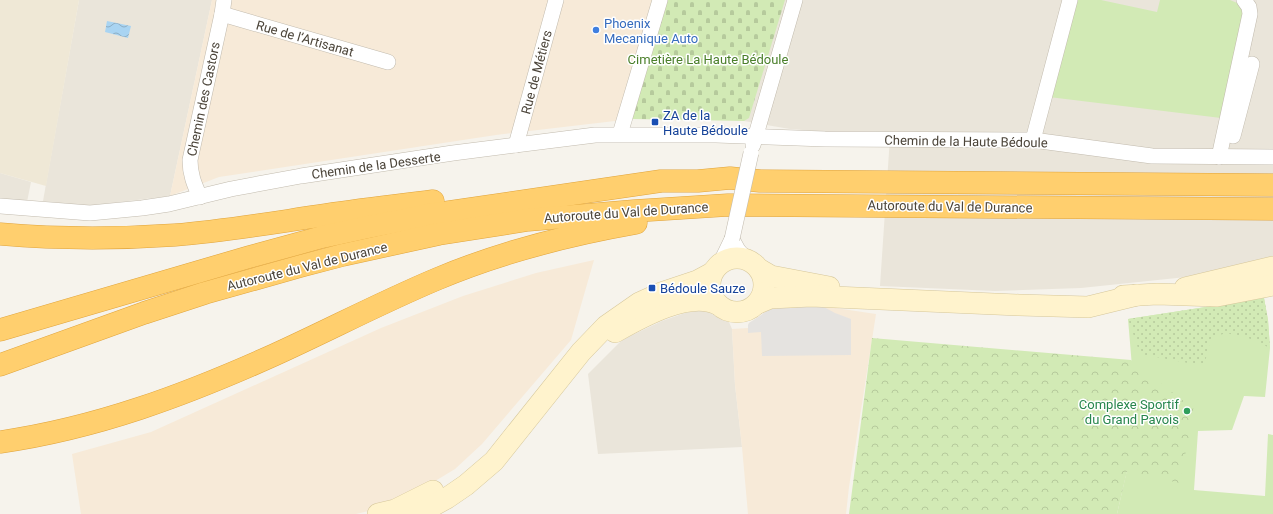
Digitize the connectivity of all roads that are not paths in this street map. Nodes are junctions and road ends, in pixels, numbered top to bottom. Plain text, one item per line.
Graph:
1 (556, 0) edge
2 (660, 0) edge
3 (795, 0) edge
4 (1070, 0) edge
5 (1244, 0) edge
6 (223, 7) edge
7 (388, 62) dead end
8 (1252, 64) dead end
9 (620, 134) junction
10 (755, 136) junction
11 (1033, 140) junction
12 (516, 145) junction
13 (1223, 157) junction
14 (1273, 157) edge
15 (661, 181) junction
16 (1273, 185) edge
17 (200, 197) junction
18 (0, 206) edge
19 (1031, 207) junction
20 (1273, 209) edge
21 (0, 234) edge
22 (732, 239) junction
23 (753, 264) junction
24 (1273, 267) edge
25 (716, 268) junction
26 (1273, 285) edge
27 (1147, 295) junction
28 (758, 303) junction
29 (717, 304) junction
30 (982, 304) junction
31 (0, 330) edge
32 (571, 364) junction
33 (0, 365) edge
34 (518, 430) junction
35 (0, 442) edge
36 (378, 514) edge
37 (418, 514) edge

1 - 12 street, Rue de Métiers
2 - 9 street
3 - 10 street
4 - 11 street
5 - 13 street
6 - 7 street, Rue de l’Artisanat
6 - 17 street, Chemin des Castors
8 - 13 street
9 - 10 street, Chemin de la Desserte
9 - 12 street, Chemin de la Desserte
10 - 11 street, Chemin de la Haute Bédoule
10 - 22 street, bridge
11 - 13 street, Chemin de la Haute Bédoule
12 - 17 street, Chemin de la Desserte
13 - 14 street, Chemin de la Haute Bédoule
15 - 16 highway, Autoroute du Val de Durance
15 - 21 highway
15 - 31 highway, Autoroute du Val de Durance
17 - 18 street, Chemin de la Desserte
19 - 20 highway, Autoroute du Val de Durance
19 - 33 highway, Autoroute du Val de Durance
19 - 35 highway
22 - 23 street
22 - 25 street
23 - 25 street
23 - 28 street
23 - 30 street
24 - 27 street
25 - 29 street
25 - 32 street
26 - 27 street
27 - 30 street
28 - 29 street
28 - 30 street
29 - 32 street
32 - 34 street
34 - 36 street
34 - 37 street

